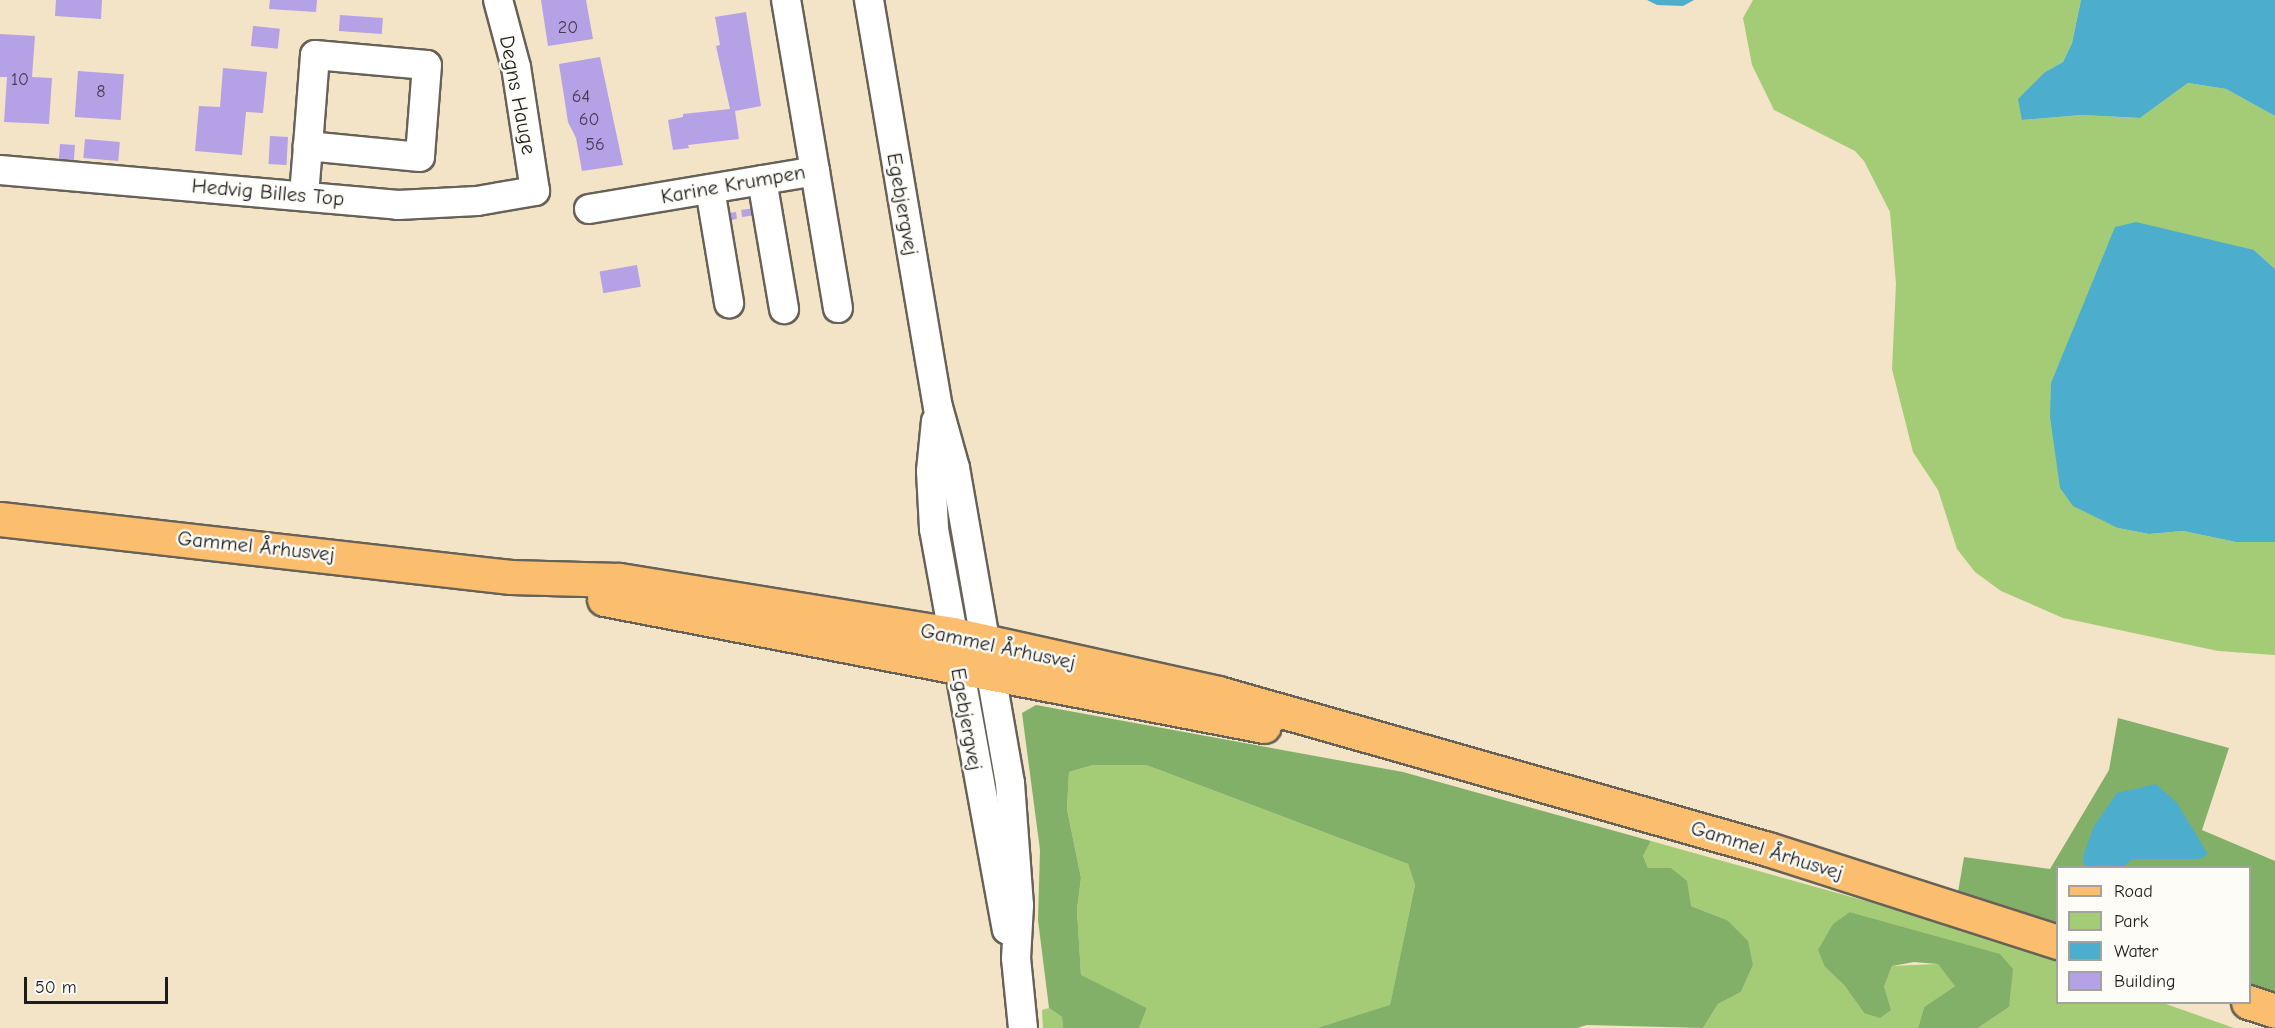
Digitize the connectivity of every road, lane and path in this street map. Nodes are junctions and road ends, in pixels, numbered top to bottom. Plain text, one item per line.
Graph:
1 (498, 0) edge
2 (786, 0) edge
3 (869, 0) edge
4 (308, 146) junction
5 (0, 170) edge
6 (815, 171) junction
7 (762, 180) junction
8 (710, 189) junction
9 (535, 191) joint
10 (304, 195) junction
11 (589, 209) dead end
12 (729, 303) dead end
13 (838, 308) dead end
14 (784, 309) dead end
15 (938, 407) junction
16 (0, 519) edge
17 (511, 577) junction
18 (952, 634) junction
19 (991, 658) junction
20 (958, 666) junction
21 (2056, 941) edge
22 (1016, 958) junction
23 (2251, 1003) edge
24 (2275, 1011) edge
25 (1023, 1028) edge

1 - 9 street, Degns Hauge
2 - 6 street, Karine Krumpen
3 - 15 street, Egebjergvej
4 - 4 street
4 - 10 street
5 - 10 street, Hedvig Billes Top
6 - 7 street, Karine Krumpen
6 - 13 street
7 - 8 street, Karine Krumpen
7 - 14 street
8 - 11 street, Karine Krumpen
8 - 12 street
9 - 10 street, Hedvig Billes Top
15 - 18 street, Egebjergvej
15 - 19 street, Egebjergvej
16 - 17 main road, Gammel Århusvej
17 - 18 main road, Gammel Århusvej
17 - 20 main road, Gammel Århusvej
18 - 19 main road, Gammel Århusvej
18 - 20 street, Egebjergvej
19 - 20 main road, Gammel Århusvej
19 - 21 main road, Gammel Århusvej
19 - 22 street, Egebjergvej
20 - 22 street, Egebjergvej
22 - 25 street, Egebjergvej
23 - 24 main road

